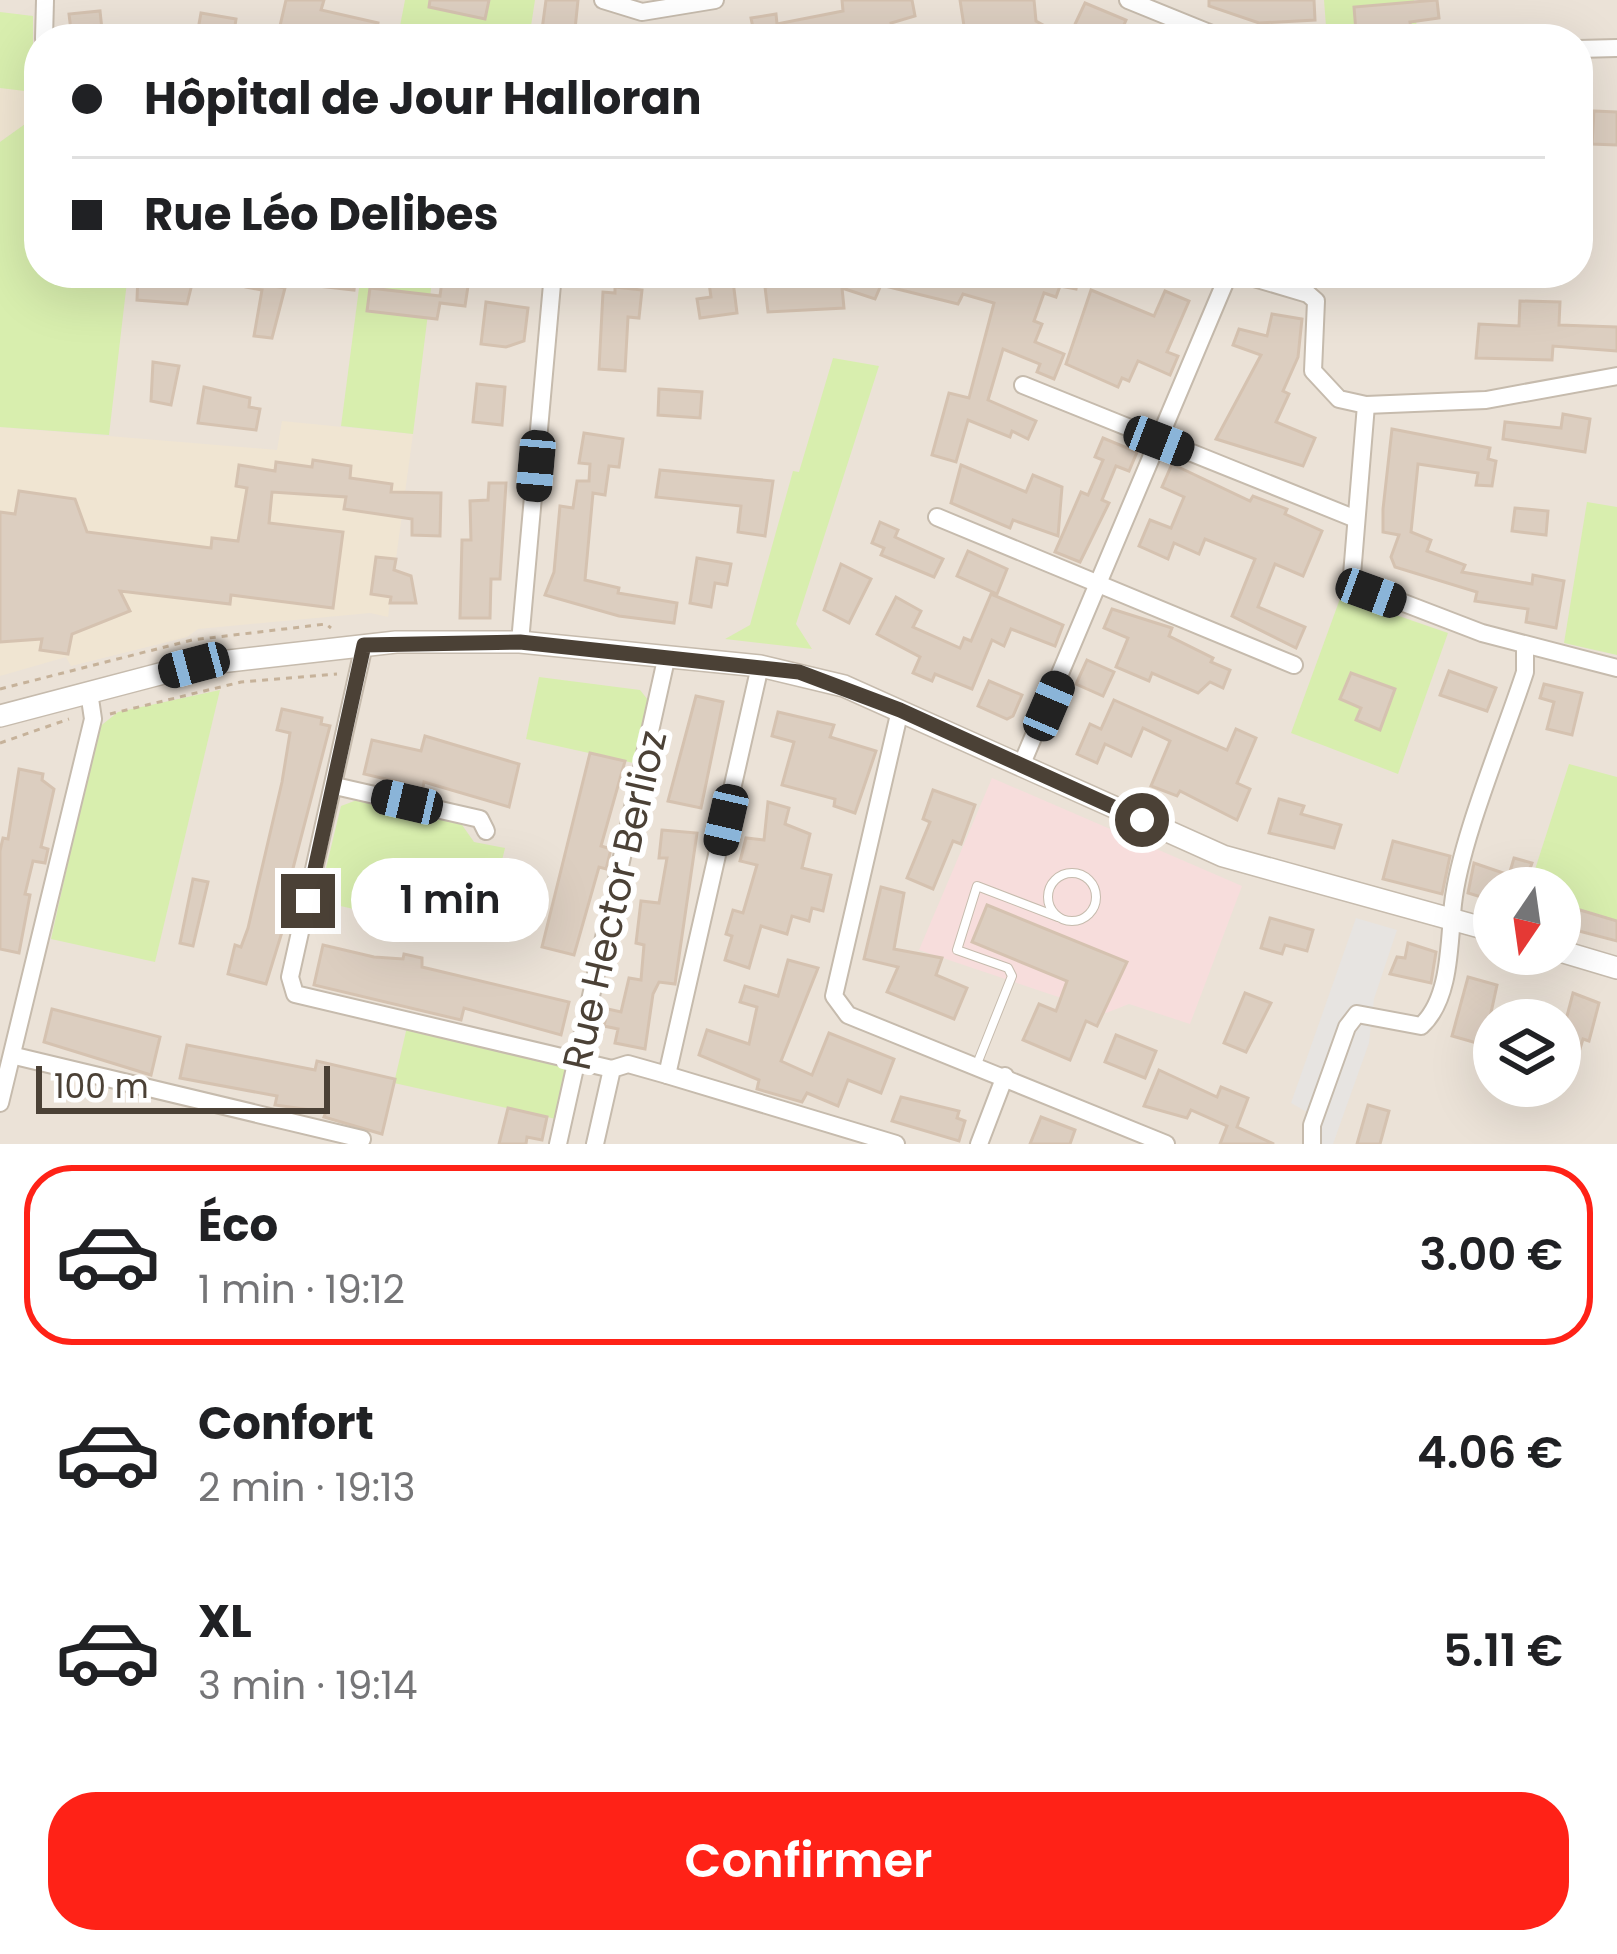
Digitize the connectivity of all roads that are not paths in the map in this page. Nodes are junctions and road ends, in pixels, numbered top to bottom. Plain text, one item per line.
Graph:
1 (603, 0) edge
2 (715, 0) edge
3 (1127, 0) edge
4 (1187, 24) edge
5 (555, 288) edge
6 (1226, 288) edge
7 (1289, 288) edge
8 (1617, 376) edge
9 (1023, 385) dead end
10 (1366, 405) junction
11 (1159, 441) junction
12 (937, 517) dead end
13 (1356, 518) junction
14 (1100, 584) junction
15 (520, 642) junction
16 (364, 645) junction
17 (1526, 646) junction
18 (668, 656) junction
19 (1294, 665) dead end
20 (760, 666) junction
21 (1617, 668) edge
22 (89, 692) junction
23 (900, 710) junction
24 (0, 716) edge
25 (1021, 766) junction
26 (335, 786) junction
27 (485, 831) dead end
28 (1058, 917) junction
29 (1453, 919) junction
30 (1473, 925) edge
31 (1581, 957) edge
32 (1617, 968) edge
33 (15, 1056) junction
34 (577, 1061) junction
35 (977, 1066) junction
36 (612, 1069) junction
37 (667, 1075) junction
38 (1005, 1076) junction
39 (0, 1103) edge
40 (362, 1138) dead end
41 (558, 1144) edge
42 (595, 1144) edge
43 (896, 1144) edge
44 (979, 1144) edge
45 (1166, 1144) edge
46 (1312, 1144) edge

1 - 2 street
3 - 4 street
5 - 15 street
6 - 11 street
7 - 10 street
8 - 10 street
9 - 11 street
10 - 13 street
11 - 13 street
11 - 14 street
12 - 14 street
13 - 17 street
14 - 19 street
14 - 25 street
15 - 16 street
15 - 18 street
16 - 22 street
16 - 26 street
17 - 21 street
17 - 29 street
18 - 20 street
18 - 34 street, Rue Hector Berlioz
20 - 23 street
20 - 37 street
22 - 24 street
22 - 33 street
23 - 25 street
23 - 35 street
25 - 29 street
26 - 27 street
26 - 34 street
28 - 28 lane
28 - 35 lane
29 - 30 street
29 - 46 street
31 - 32 street
33 - 39 street
33 - 40 street
34 - 36 street
34 - 41 street, Rue Hector Berlioz
35 - 38 street
36 - 37 street
36 - 42 street
37 - 43 street
38 - 44 street
38 - 45 street

